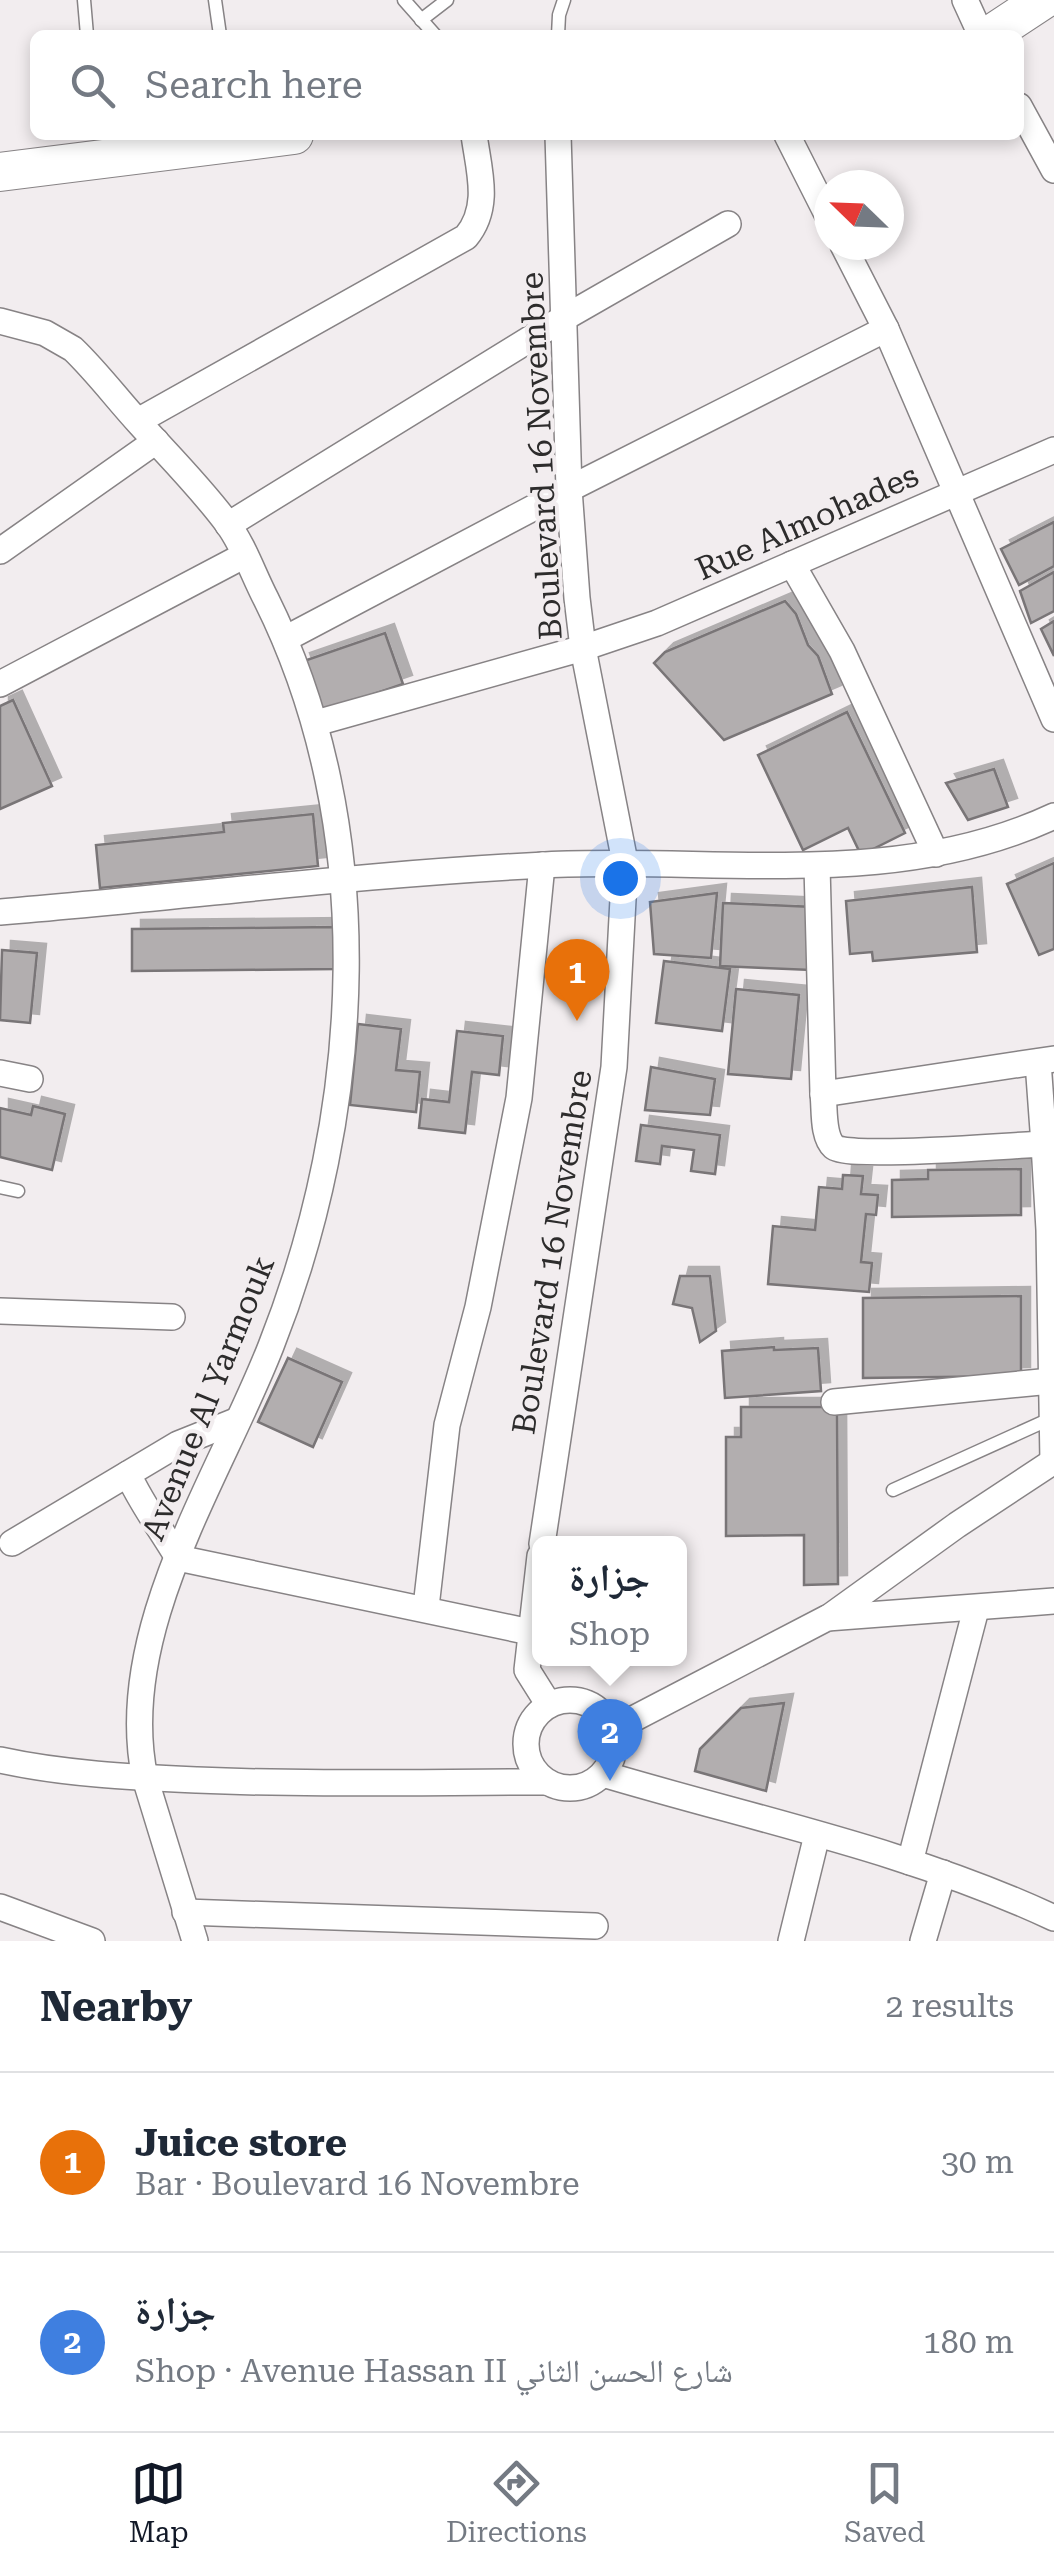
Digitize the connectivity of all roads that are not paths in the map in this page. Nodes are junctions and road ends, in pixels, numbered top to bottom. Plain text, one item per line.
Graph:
1 (84, 0) edge
2 (215, 0) edge
3 (404, 0) edge
4 (446, 0) edge
5 (564, 0) edge
6 (964, 0) edge
7 (1042, 0) edge
8 (421, 20) junction
9 (87, 30) edge
10 (219, 30) edge
11 (430, 30) edge
12 (558, 30) edge
13 (979, 30) edge
14 (997, 30) edge
15 (1024, 115) edge
16 (224, 140) edge
17 (475, 140) edge
18 (558, 140) edge
19 (790, 140) edge
20 (1054, 170) edge
21 (0, 172) edge
22 (814, 188) edge
23 (728, 224) dead end
24 (851, 260) edge
25 (564, 318) junction
26 (0, 320) edge
27 (886, 329) junction
28 (138, 422) junction
29 (156, 441) junction
30 (1054, 450) edge
31 (569, 489) junction
32 (957, 492) junction
33 (228, 525) junction
34 (0, 551) edge
35 (245, 555) junction
36 (792, 564) junction
37 (285, 638) junction
38 (583, 648) junction
39 (0, 684) edge
40 (1054, 719) edge
41 (316, 723) junction
42 (1054, 816) edge
43 (936, 854) junction
44 (625, 862) junction
45 (542, 864) junction
46 (817, 866) junction
47 (344, 877) junction
48 (0, 912) edge
49 (1046, 1061) edge
50 (0, 1073) edge
51 (30, 1079) dead end
52 (823, 1094) junction
53 (1044, 1144) junction
54 (0, 1188) edge
55 (18, 1191) dead end
56 (0, 1311) edge
57 (172, 1318) dead end
58 (1051, 1381) junction
59 (834, 1402) dead end
60 (1052, 1418) edge
61 (238, 1420) junction
62 (1053, 1462) edge
63 (128, 1474) junction
64 (893, 1490) dead end
65 (543, 1536) edge
66 (12, 1543) dead end
67 (178, 1558) junction
68 (1054, 1601) edge
69 (426, 1608) junction
70 (976, 1609) junction
71 (532, 1617) edge
72 (828, 1618) junction
73 (530, 1632) junction
74 (549, 1705) junction
75 (612, 1730) junction
76 (0, 1760) edge
77 (603, 1774) junction
78 (145, 1778) junction
79 (546, 1782) junction
80 (817, 1835) junction
81 (910, 1862) junction
82 (944, 1873) junction
83 (0, 1907) edge
84 (184, 1912) junction
85 (1054, 1918) edge
86 (595, 1926) dead end
87 (30, 1929) edge
88 (92, 1941) edge
89 (195, 1941) edge
90 (791, 1941) edge
91 (923, 1941) edge

1 - 9 lane
2 - 10 lane
3 - 8 lane
4 - 8 lane
5 - 12 lane
6 - 13 street
7 - 14 street
8 - 11 lane
15 - 20 street
16 - 21 street
17 - 28 street
18 - 25 street, Boulevard 16 Novembre
19 - 22 street
23 - 25 street
24 - 27 street
25 - 31 street, Boulevard 16 Novembre
25 - 33 street
26 - 28 street, Avenue Al Yarmouk
27 - 31 street
27 - 32 street
28 - 29 street, Avenue Al Yarmouk
29 - 33 street, Avenue Al Yarmouk
29 - 34 street
30 - 32 street, Rue Almohades
31 - 37 street
31 - 38 street, Boulevard 16 Novembre
32 - 36 street, Rue Almohades
32 - 40 street
33 - 35 street, Avenue Al Yarmouk
35 - 37 street, Avenue Al Yarmouk
35 - 39 street
36 - 38 street, Rue Almohades
36 - 43 street
37 - 41 street, Avenue Al Yarmouk
38 - 41 street, Rue Almohades
38 - 44 street, Boulevard 16 Novembre
41 - 47 street, Avenue Al Yarmouk
42 - 43 street
43 - 46 street
44 - 45 street
44 - 46 street
44 - 65 street, Boulevard 16 Novembre
45 - 47 street
45 - 69 street
46 - 52 street
47 - 48 street
47 - 61 street, Avenue Al Yarmouk
49 - 52 street
49 - 53 street
50 - 51 street
52 - 53 street
53 - 58 street
54 - 55 lane
56 - 57 street
58 - 59 street
58 - 60 street
60 - 62 street
60 - 64 lane
61 - 63 street
61 - 67 street, Avenue Al Yarmouk
62 - 72 street
63 - 66 street
63 - 67 street
67 - 69 street
67 - 78 street, Avenue Al Yarmouk
68 - 70 street
69 - 73 street
70 - 72 street
70 - 81 street
71 - 73 street
72 - 75 street
73 - 74 street
74 - 75 street
74 - 79 street
75 - 77 street
76 - 78 street
77 - 79 street
77 - 80 street
78 - 79 street
78 - 84 street, Avenue Al Yarmouk
80 - 81 street
80 - 90 street
81 - 82 street
82 - 85 street
82 - 91 street
83 - 87 street
84 - 86 street
84 - 89 street, Avenue Al Yarmouk
87 - 88 street

